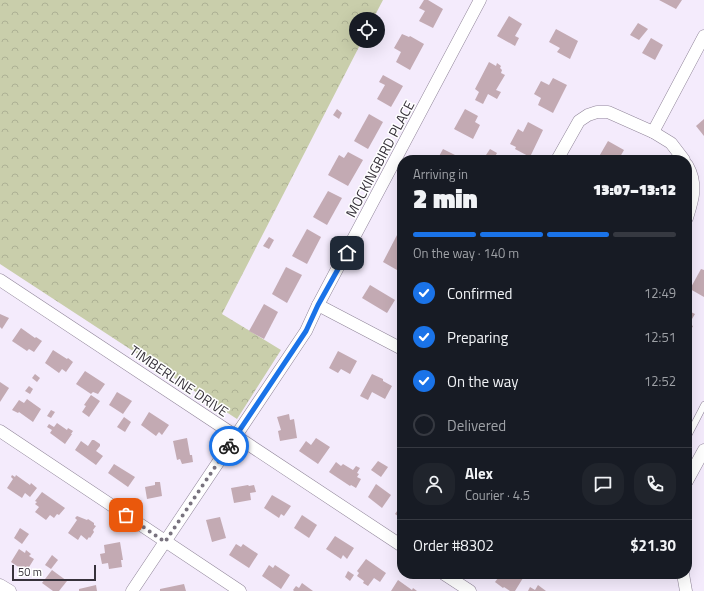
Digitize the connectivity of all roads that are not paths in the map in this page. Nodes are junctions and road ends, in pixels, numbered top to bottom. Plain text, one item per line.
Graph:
1 (480, 0) edge
2 (704, 36) edge
3 (654, 132) junction
4 (398, 155) edge
5 (560, 155) edge
6 (680, 155) edge
7 (397, 156) edge
8 (692, 179) edge
9 (692, 204) edge
10 (0, 280) edge
11 (318, 305) junction
12 (397, 346) edge
13 (704, 405) edge
14 (692, 428) edge
15 (0, 431) edge
16 (236, 436) junction
17 (704, 450) edge
18 (692, 472) edge
19 (165, 542) junction
20 (397, 543) edge
21 (452, 579) edge
22 (684, 579) edge
23 (0, 584) edge
24 (10, 591) edge
25 (132, 591) edge
26 (240, 591) edge
27 (470, 591) edge
28 (686, 591) edge

1 - 4 street, MOCKINGBIRD PLACE
2 - 3 street
3 - 5 street
3 - 6 street
7 - 11 street, MOCKINGBIRD PLACE
8 - 9 street
10 - 16 street, TIMBERLINE DRIVE
11 - 12 street
11 - 16 street, MOCKINGBIRD PLACE
13 - 14 lane
15 - 19 street
16 - 19 street, MOCKINGBIRD PLACE
16 - 20 street, TIMBERLINE DRIVE
17 - 18 street
19 - 25 street, MOCKINGBIRD PLACE
19 - 26 street
21 - 27 street
22 - 28 street
23 - 24 street

